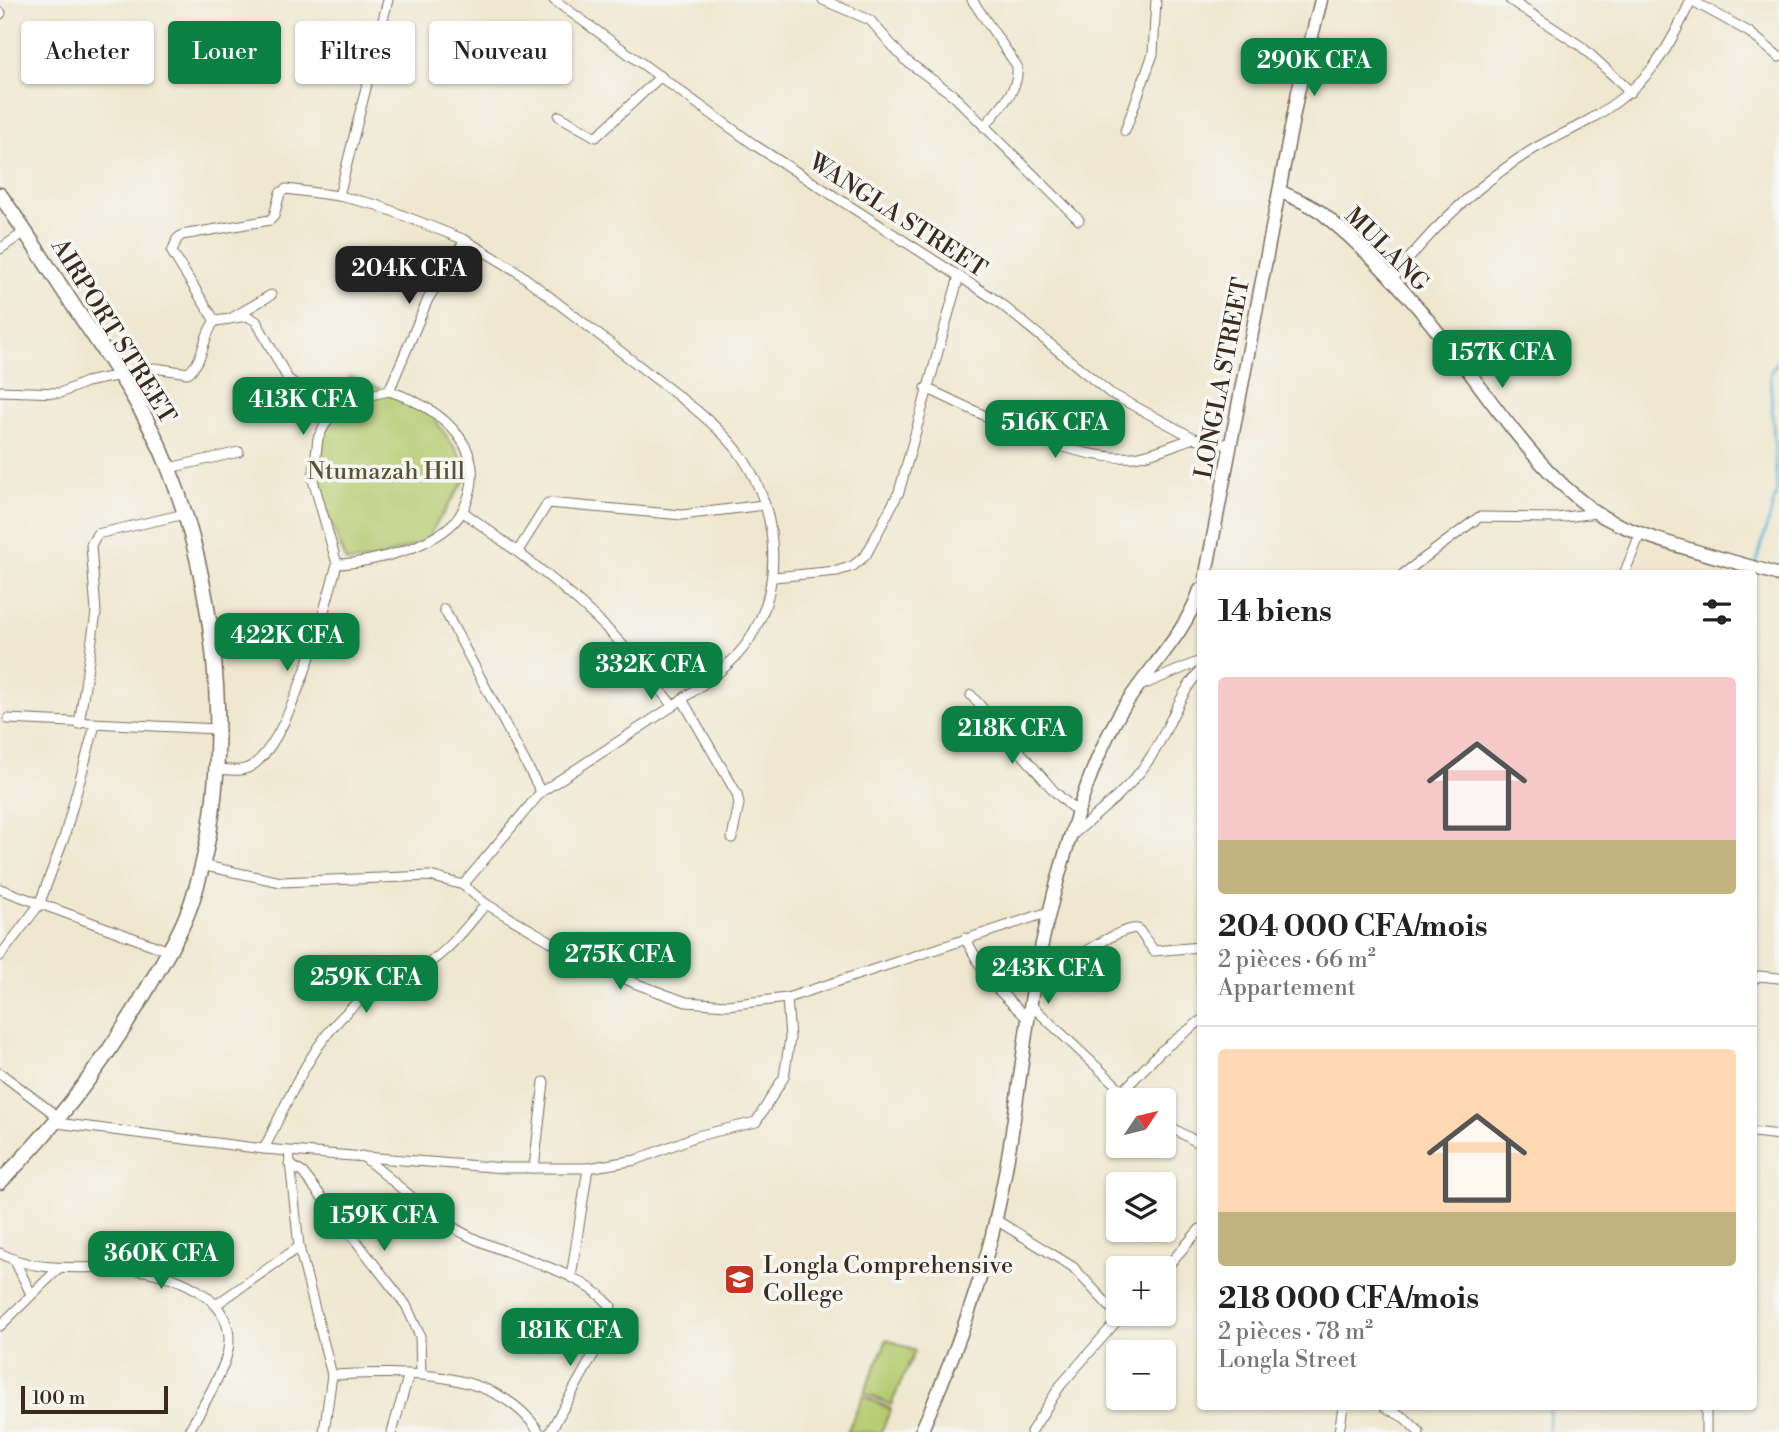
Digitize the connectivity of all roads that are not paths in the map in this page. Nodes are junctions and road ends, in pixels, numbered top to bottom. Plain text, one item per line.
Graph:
1 (388, 0) edge
2 (554, 0) edge
3 (823, 0) edge
4 (972, 0) edge
5 (1156, 0) edge
6 (1321, 0) edge
7 (1510, 0) edge
8 (1691, 0) edge
9 (1779, 57) edge
10 (661, 76) junction
11 (1631, 92) junction
12 (559, 116) dead end
13 (984, 127) junction
14 (1125, 131) dead end
15 (1280, 191) junction
16 (0, 195) edge
17 (340, 196) junction
18 (1079, 220) dead end
19 (26, 231) junction
20 (465, 240) junction
21 (0, 249) edge
22 (959, 276) junction
23 (1391, 281) junction
24 (271, 295) dead end
25 (230, 319) junction
26 (215, 321) junction
27 (120, 375) junction
28 (926, 388) junction
29 (0, 391) edge
30 (389, 391) junction
31 (332, 411) junction
32 (1194, 438) junction
33 (1228, 444) junction
34 (239, 452) dead end
35 (169, 468) junction
36 (764, 505) junction
37 (462, 511) junction
38 (1596, 513) junction
39 (185, 514) junction
40 (1641, 532) junction
41 (518, 551) junction
42 (337, 564) junction
43 (1207, 570) edge
44 (1408, 570) edge
45 (1626, 570) edge
46 (1779, 575) edge
47 (774, 577) junction
48 (1197, 598) edge
49 (443, 609) dead end
50 (1197, 662) edge
51 (1197, 674) edge
52 (1140, 686) junction
53 (971, 695) dead end
54 (682, 699) junction
55 (673, 706) junction
56 (9, 719) dead end
57 (79, 724) junction
58 (95, 725) junction
59 (217, 729) junction
60 (217, 769) junction
61 (541, 792) junction
62 (1078, 813) junction
63 (1071, 836) junction
64 (732, 838) dead end
65 (201, 865) junction
66 (463, 885) junction
67 (0, 889) edge
68 (486, 904) junction
69 (39, 905) junction
70 (1049, 912) junction
71 (965, 938) junction
72 (1197, 947) edge
73 (169, 951) junction
74 (0, 956) edge
75 (1757, 977) edge
76 (1779, 978) edge
77 (1034, 987) junction
78 (787, 998) junction
79 (1031, 1005) junction
80 (1028, 1019) junction
81 (1197, 1023) edge
82 (0, 1073) edge
83 (544, 1082) dead end
84 (1120, 1088) edge
85 (1126, 1088) edge
86 (59, 1121) junction
87 (1176, 1130) edge
88 (1757, 1132) edge
89 (1779, 1135) edge
90 (1197, 1142) edge
91 (264, 1150) junction
92 (289, 1152) junction
93 (362, 1156) junction
94 (289, 1164) junction
95 (534, 1168) junction
96 (588, 1168) junction
97 (0, 1182) edge
98 (996, 1220) junction
99 (1197, 1232) edge
100 (299, 1247) junction
101 (0, 1254) edge
102 (1176, 1256) edge
103 (16, 1262) junction
104 (58, 1269) junction
105 (571, 1277) junction
106 (31, 1294) junction
107 (1106, 1300) edge
108 (217, 1304) junction
109 (0, 1326) edge
110 (1113, 1326) edge
111 (409, 1374) junction
112 (332, 1375) junction
113 (421, 1375) junction
114 (1343, 1410) edge
115 (1390, 1410) edge
116 (1706, 1410) edge
117 (188, 1432) edge
118 (324, 1432) edge
119 (392, 1432) edge
120 (539, 1432) edge
121 (550, 1432) edge
122 (921, 1432) edge
123 (1031, 1432) edge
124 (1339, 1432) edge
125 (1419, 1432) edge
126 (1706, 1432) edge

1 - 17 street
2 - 10 street, WANGLA STREET
3 - 13 street
4 - 13 street
5 - 14 street
6 - 15 main road, LONGLA STREET
7 - 11 street
8 - 9 street
8 - 11 street
10 - 12 street
10 - 22 street, WANGLA STREET
11 - 23 street
13 - 18 street
15 - 23 main road, MULANG
15 - 33 main road, LONGLA STREET
16 - 19 highway, AIRPORT STREET
17 - 20 street
17 - 26 street
19 - 21 street
19 - 27 highway, AIRPORT STREET
20 - 30 street
20 - 36 street
22 - 28 street
22 - 32 street, WANGLA STREET
23 - 38 main road, MULANG
24 - 25 street
25 - 26 street
25 - 31 street
26 - 27 street
27 - 29 street
27 - 35 highway, AIRPORT STREET
28 - 32 street
28 - 47 street
30 - 31 street
30 - 37 street
31 - 42 street
32 - 33 street, WANGLA STREET
33 - 43 main road, LONGLA STREET
34 - 35 street
35 - 39 highway, AIRPORT STREET
36 - 41 street
36 - 47 street
37 - 41 street
37 - 42 street
38 - 40 main road, MULANG
38 - 44 street
39 - 57 street
39 - 59 highway, AIRPORT STREET
40 - 45 street
40 - 46 main road, MULANG
41 - 55 street
42 - 60 street
47 - 54 street
48 - 52 main road
49 - 61 street
50 - 52 street
51 - 63 street
52 - 62 main road
53 - 62 street
54 - 55 street
54 - 64 street
55 - 61 street
56 - 57 street
57 - 58 street
58 - 59 street
58 - 69 street
59 - 60 highway, AIRPORT STREET
60 - 65 highway, AIRPORT STREET
61 - 66 street
62 - 63 main road
63 - 70 main road
65 - 66 street
65 - 73 highway, AIRPORT STREET
66 - 68 street
67 - 69 street
68 - 78 street
68 - 91 street
69 - 73 street
69 - 74 street
70 - 71 street
70 - 77 main road
71 - 78 street
71 - 80 street
72 - 77 street
73 - 86 highway, AIRPORT STREET
75 - 76 street
77 - 79 main road
78 - 96 street
79 - 80 main road
79 - 84 street
80 - 98 main road
81 - 85 street
82 - 86 street
83 - 95 street
86 - 91 street
86 - 97 highway, AIRPORT STREET
87 - 90 street
88 - 89 street
91 - 92 street
92 - 93 street
92 - 94 street
93 - 95 street
93 - 105 street
94 - 100 street
94 - 113 street
95 - 96 street
96 - 105 street
98 - 107 street
98 - 122 main road
99 - 102 street
100 - 108 street
100 - 112 street
101 - 103 street
103 - 104 street
103 - 106 street
104 - 106 street
104 - 108 street
105 - 121 street
106 - 109 street
108 - 117 street
110 - 123 street
111 - 112 street
111 - 113 street
111 - 119 street
112 - 118 street
113 - 120 street
114 - 124 street
115 - 125 street
116 - 126 street

